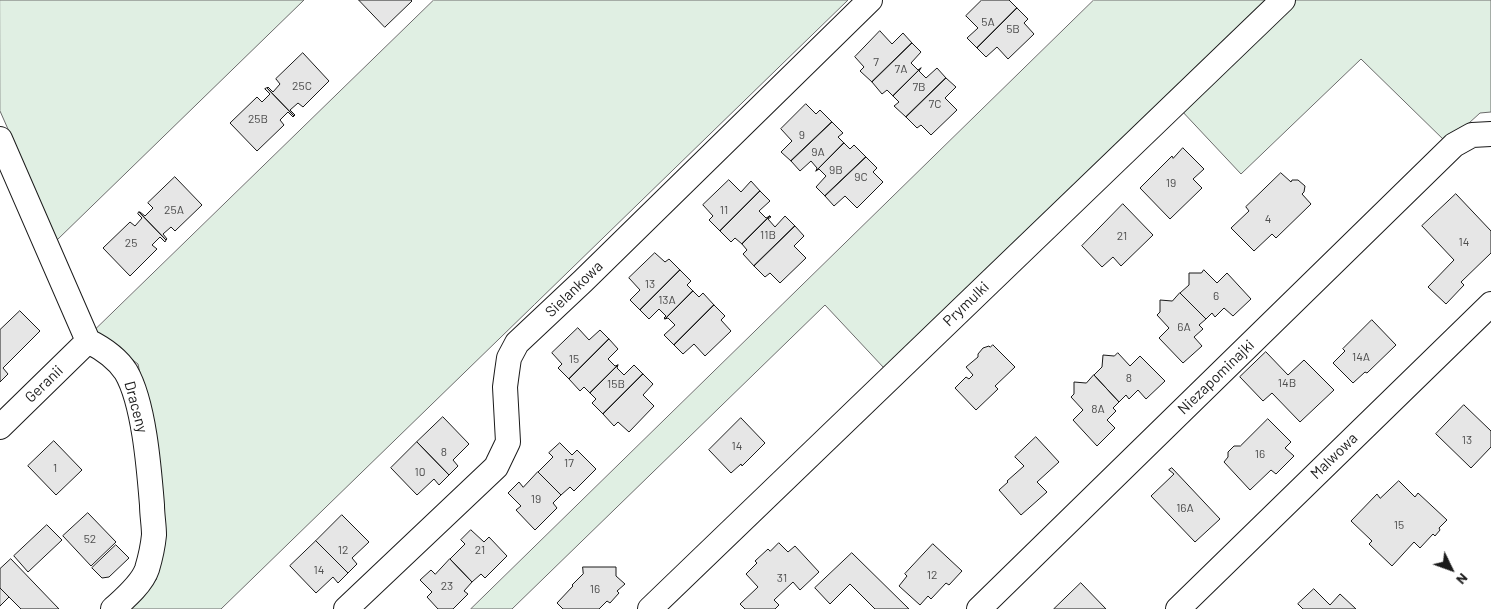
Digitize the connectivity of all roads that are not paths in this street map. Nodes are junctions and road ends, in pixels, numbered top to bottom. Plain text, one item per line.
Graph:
1 (870, 0) edge
2 (1283, 0) edge
3 (1491, 134) edge
4 (0, 139) edge
5 (1491, 304) edge
6 (88, 341) junction
7 (0, 427) edge
8 (113, 609) edge
9 (346, 609) edge
10 (650, 609) edge
11 (979, 609) edge
12 (1178, 609) edge

1 - 9 street, Sielankowa
2 - 10 street, Prymulki
3 - 11 street, Niezapominajki
4 - 6 street
5 - 12 street, Malwowa
6 - 7 street, Geranii
6 - 8 street, Draceny

